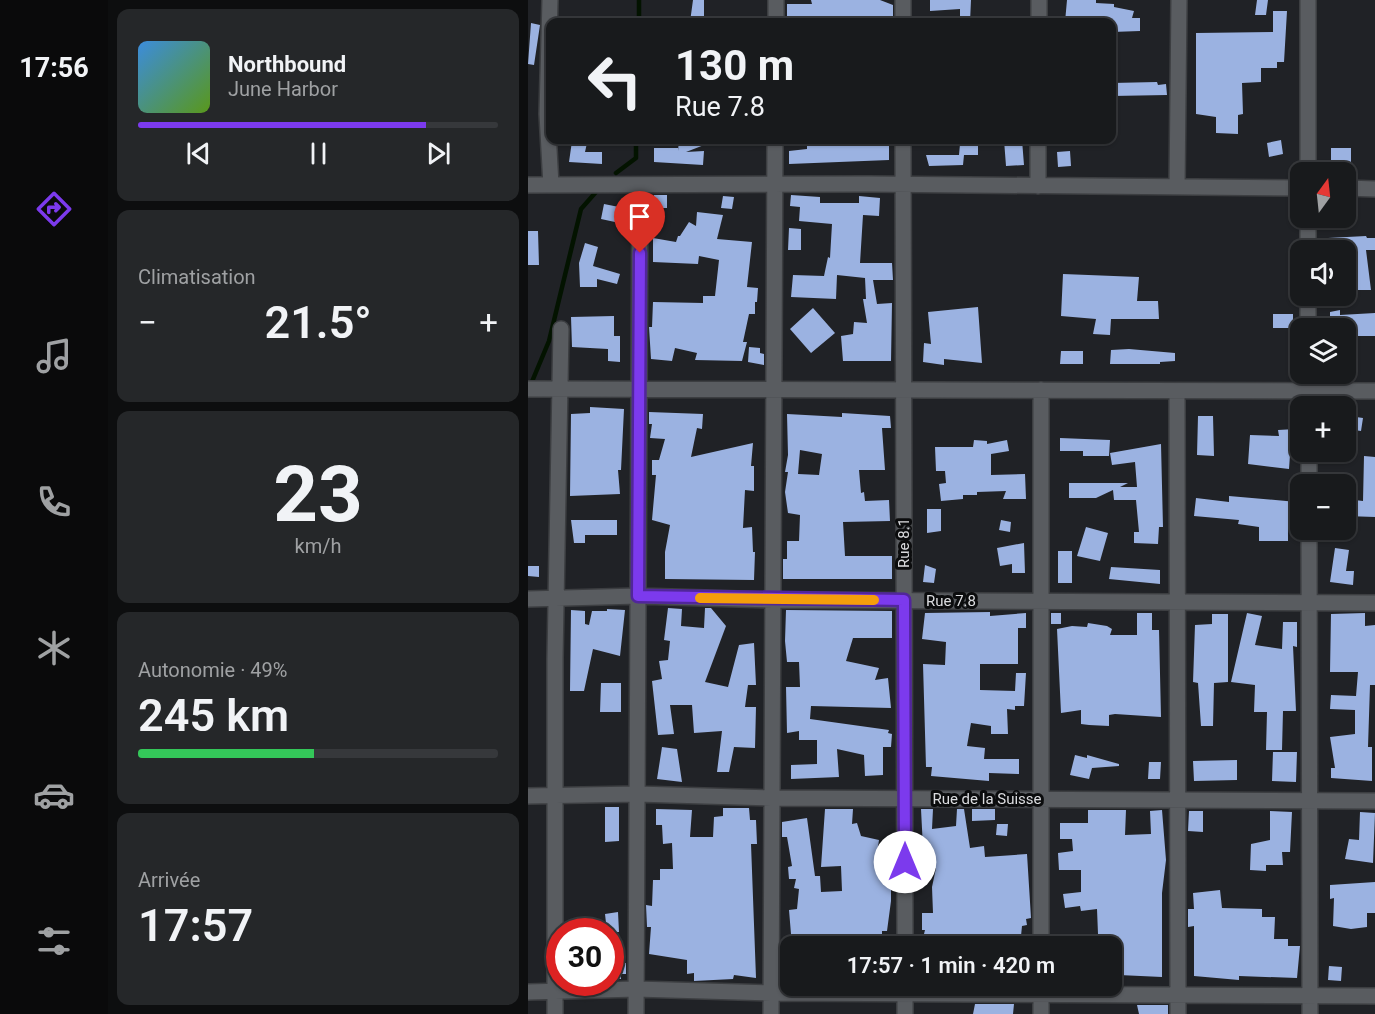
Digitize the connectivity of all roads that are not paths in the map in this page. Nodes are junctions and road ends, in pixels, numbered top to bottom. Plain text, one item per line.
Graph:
1 (550, 0) edge
2 (776, 0) edge
3 (903, 0) edge
4 (1039, 0) edge
5 (1179, 0) edge
6 (1308, 0) edge
7 (550, 18) edge
8 (776, 18) edge
9 (903, 18) edge
10 (1039, 18) edge
11 (549, 144) edge
12 (775, 144) edge
13 (903, 144) edge
14 (1038, 144) edge
15 (1308, 162) edge
16 (775, 184) junction
17 (528, 185) edge
18 (551, 185) junction
19 (640, 185) junction
20 (904, 185) junction
21 (1038, 186) junction
22 (1177, 187) junction
23 (1290, 188) edge
24 (1356, 188) edge
25 (1375, 189) edge
26 (561, 329) dead end
27 (528, 389) edge
28 (559, 390) junction
29 (639, 390) junction
30 (774, 390) junction
31 (904, 390) junction
32 (1041, 390) junction
33 (1177, 391) junction
34 (1375, 391) edge
35 (1334, 396) edge
36 (1290, 398) edge
37 (1309, 540) edge
38 (638, 596) junction
39 (528, 598) edge
40 (556, 599) junction
41 (773, 600) junction
42 (904, 600) junction
43 (1041, 601) junction
44 (1177, 602) junction
45 (1309, 603) junction
46 (1375, 603) edge
47 (637, 794) junction
48 (528, 796) edge
49 (555, 796) junction
50 (772, 798) junction
51 (905, 799) junction
52 (1041, 799) junction
53 (1178, 800) junction
54 (1310, 801) junction
55 (1375, 801) edge
56 (555, 918) edge
57 (905, 936) edge
58 (1041, 936) edge
59 (624, 989) edge
60 (636, 989) junction
61 (528, 992) edge
62 (546, 992) edge
63 (771, 993) junction
64 (780, 993) edge
65 (1122, 993) edge
66 (1178, 995) junction
67 (555, 996) edge
68 (905, 996) edge
69 (1041, 996) edge
70 (1310, 996) junction
71 (1375, 996) edge
72 (555, 1014) edge
73 (636, 1014) edge
74 (771, 1014) edge
75 (905, 1014) edge
76 (1041, 1014) edge
77 (1178, 1014) edge
78 (1310, 1014) edge

1 - 7 street
2 - 8 street
3 - 9 street
4 - 10 street
5 - 22 street
6 - 15 street
11 - 18 street
12 - 16 street
13 - 20 street, Rue 8.1
14 - 21 street
16 - 19 street
16 - 20 street
16 - 30 street
17 - 18 street
18 - 19 street
19 - 29 street
20 - 21 street
20 - 31 street, Rue 8.1
21 - 22 street
22 - 23 street
24 - 25 street
26 - 28 street
27 - 28 street
28 - 29 street
28 - 40 street
29 - 30 street
29 - 38 street
30 - 31 street
30 - 41 street
31 - 32 street
31 - 42 street, Rue 8.1
32 - 33 street
32 - 43 street
33 - 36 street
33 - 44 street
34 - 35 street
37 - 45 street
38 - 40 street, Rue 7.8
38 - 41 street, Rue 7.8
38 - 47 street
39 - 40 street, Rue 7.8
40 - 49 street
41 - 42 street, Rue 7.8
41 - 50 street
42 - 43 street, Rue 7.8
42 - 51 street, Rue 8.1
43 - 44 street, Rue 7.8
43 - 52 street
44 - 45 street, Rue 7.8
44 - 53 street
45 - 46 street, Rue 7.8
45 - 54 street
47 - 49 street, Rue de la Suisse
47 - 50 street, Rue de la Suisse
47 - 60 street
48 - 49 street, Rue de la Suisse
49 - 56 street
50 - 51 street, Rue de la Suisse
50 - 63 street
51 - 52 street, Rue de la Suisse
51 - 57 street, Rue 8.1
52 - 53 street, Rue de la Suisse
52 - 58 street
53 - 54 street, Rue de la Suisse
53 - 66 street
54 - 55 street, Rue de la Suisse
54 - 70 street
59 - 60 street
60 - 63 street
60 - 73 street
61 - 62 street
63 - 64 street
63 - 74 street
65 - 66 street
66 - 70 street
66 - 77 street
67 - 72 street
68 - 75 street
69 - 76 street
70 - 71 street
70 - 78 street

